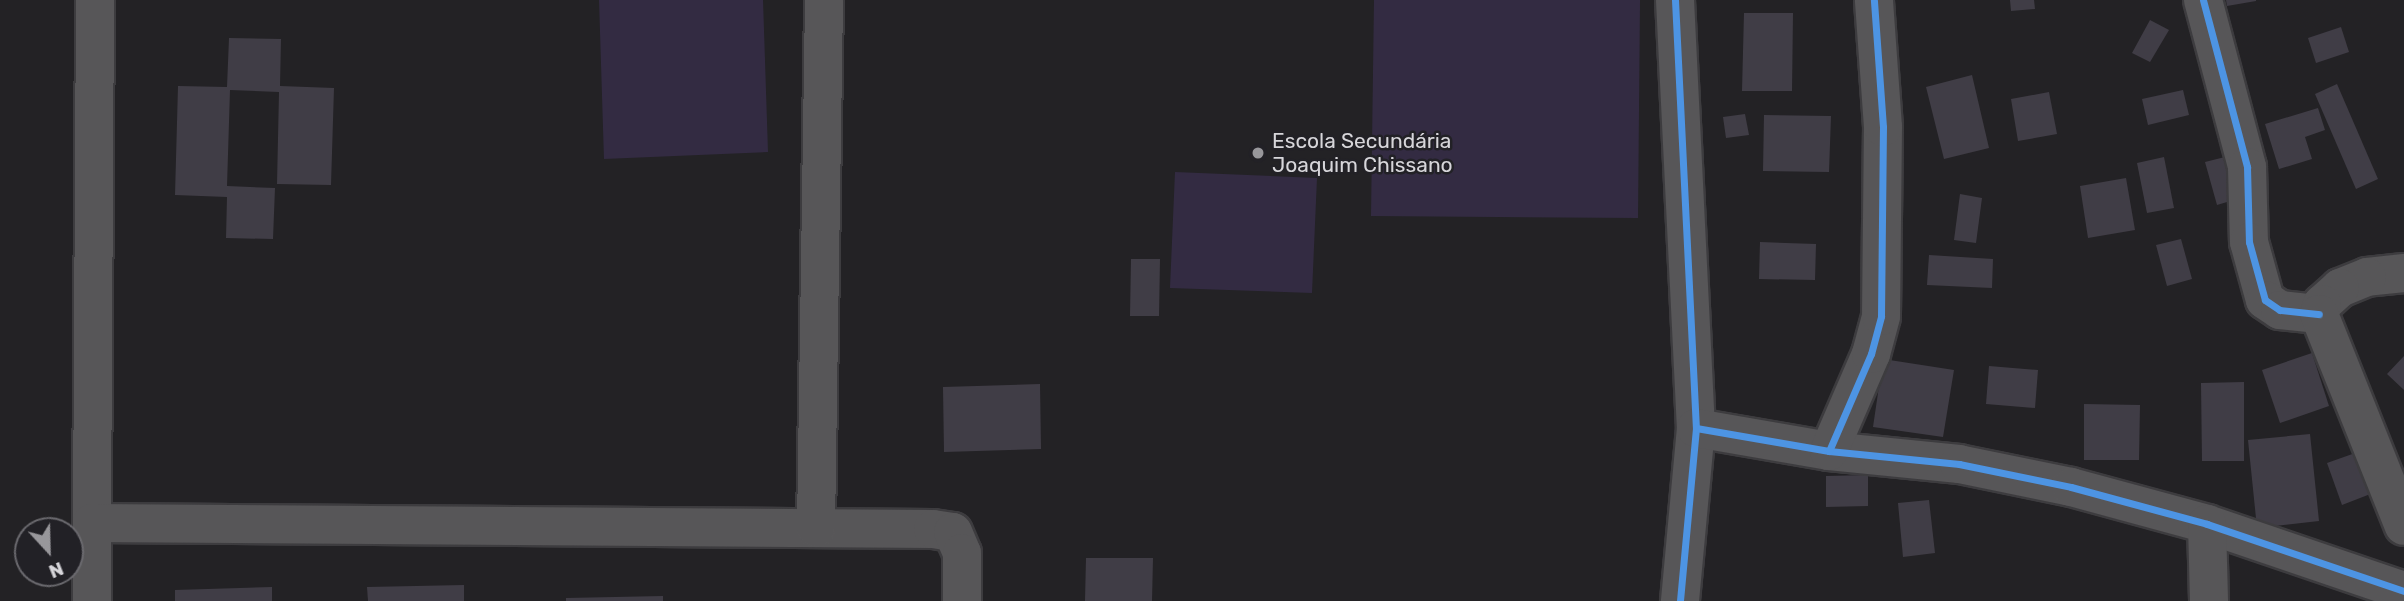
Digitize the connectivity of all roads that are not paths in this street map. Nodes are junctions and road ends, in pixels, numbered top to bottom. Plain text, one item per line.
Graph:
1 (95, 0) edge
2 (824, 0) edge
3 (1675, 0) edge
4 (1874, 0) edge
5 (2203, 0) edge
6 (2404, 274) edge
7 (2319, 314) junction
8 (1696, 428) junction
9 (1829, 452) junction
10 (92, 523) junction
11 (2207, 524) junction
12 (2404, 526) edge
13 (816, 528) junction
14 (2404, 591) edge
15 (92, 601) edge
16 (962, 601) edge
17 (1680, 601) edge
18 (2209, 601) edge

1 - 10 street
2 - 13 street
3 - 8 street
4 - 9 street
5 - 7 street
6 - 7 street
7 - 12 street
8 - 9 street
8 - 17 street
9 - 11 street
10 - 13 street
10 - 15 street
11 - 14 street
11 - 18 street
13 - 16 street

